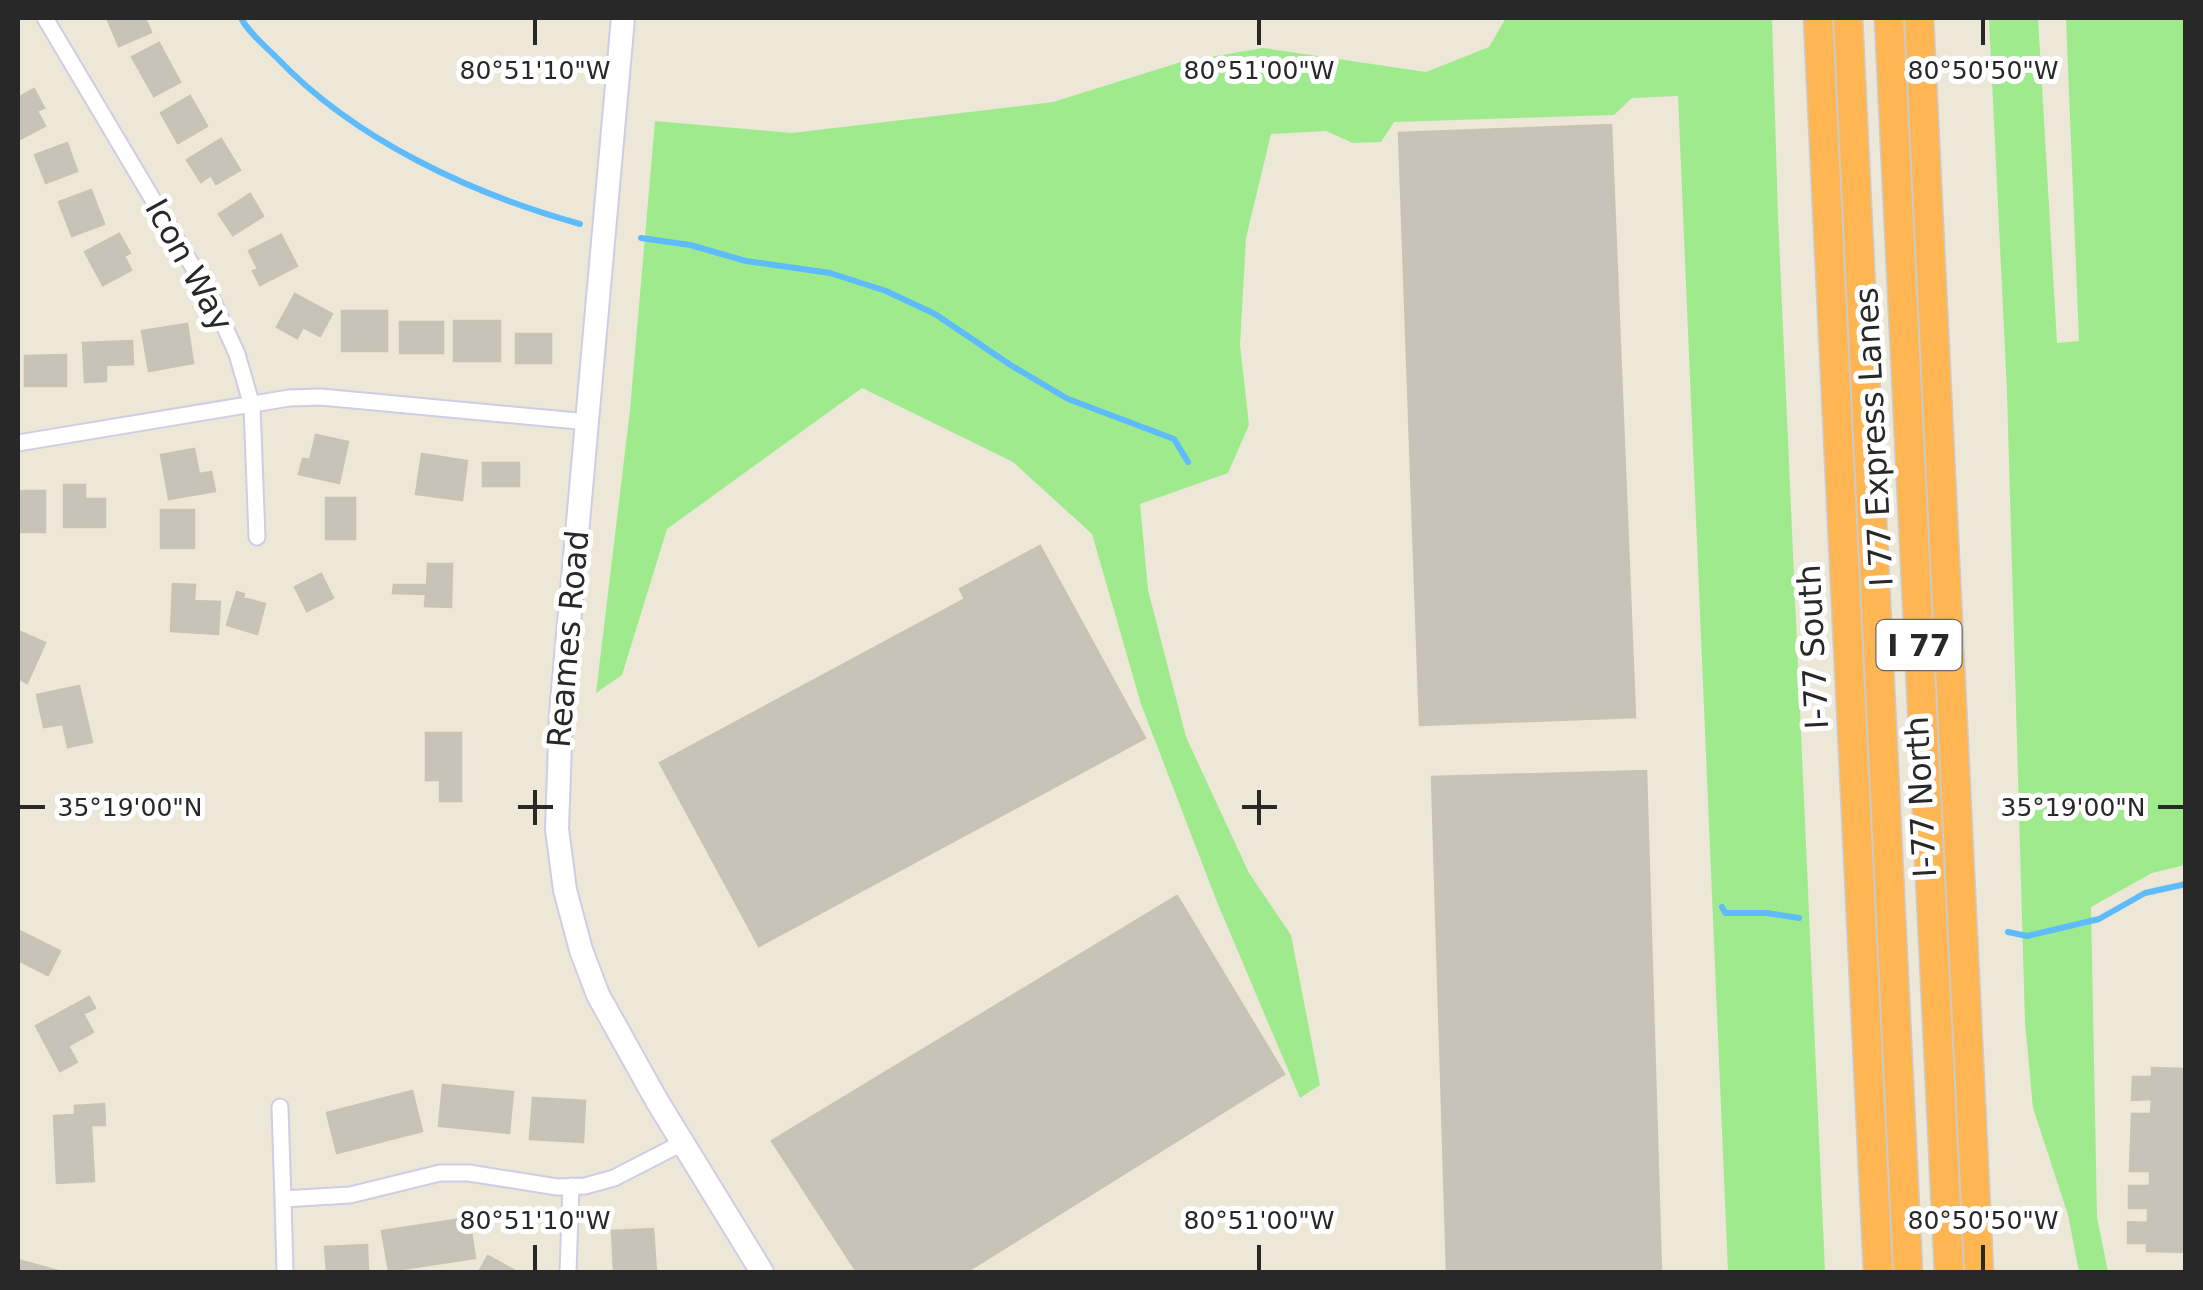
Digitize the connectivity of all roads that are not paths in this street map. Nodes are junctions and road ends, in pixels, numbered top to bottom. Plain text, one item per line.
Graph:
1 (45, 18) edge
2 (623, 18) edge
3 (1818, 18) edge
4 (1848, 18) edge
5 (1889, 18) edge
6 (1919, 18) edge
7 (252, 406) junction
8 (588, 422) junction
9 (18, 443) edge
10 (257, 537) dead end
11 (280, 1107) dead end
12 (682, 1143) junction
13 (571, 1186) junction
14 (284, 1199) junction
15 (285, 1272) edge
16 (568, 1272) edge
17 (762, 1272) edge
18 (1878, 1272) edge
19 (1908, 1272) edge
20 (1949, 1272) edge
21 (1979, 1272) edge

1 - 7 street, Icon Way
2 - 8 main road, Reames Road
3 - 18 highway, I-77 South / I 77
4 - 19 highway, I 77 Express Lanes / I 77
5 - 20 highway, I 77 Express Lanes / I 77
6 - 21 highway, I-77 North / I 77
7 - 8 street
7 - 9 street
7 - 10 street, Icon Way
8 - 12 main road, Reames Road
11 - 14 street
12 - 13 street
12 - 17 main road, Reames Road
13 - 14 street
13 - 16 street
14 - 15 street

